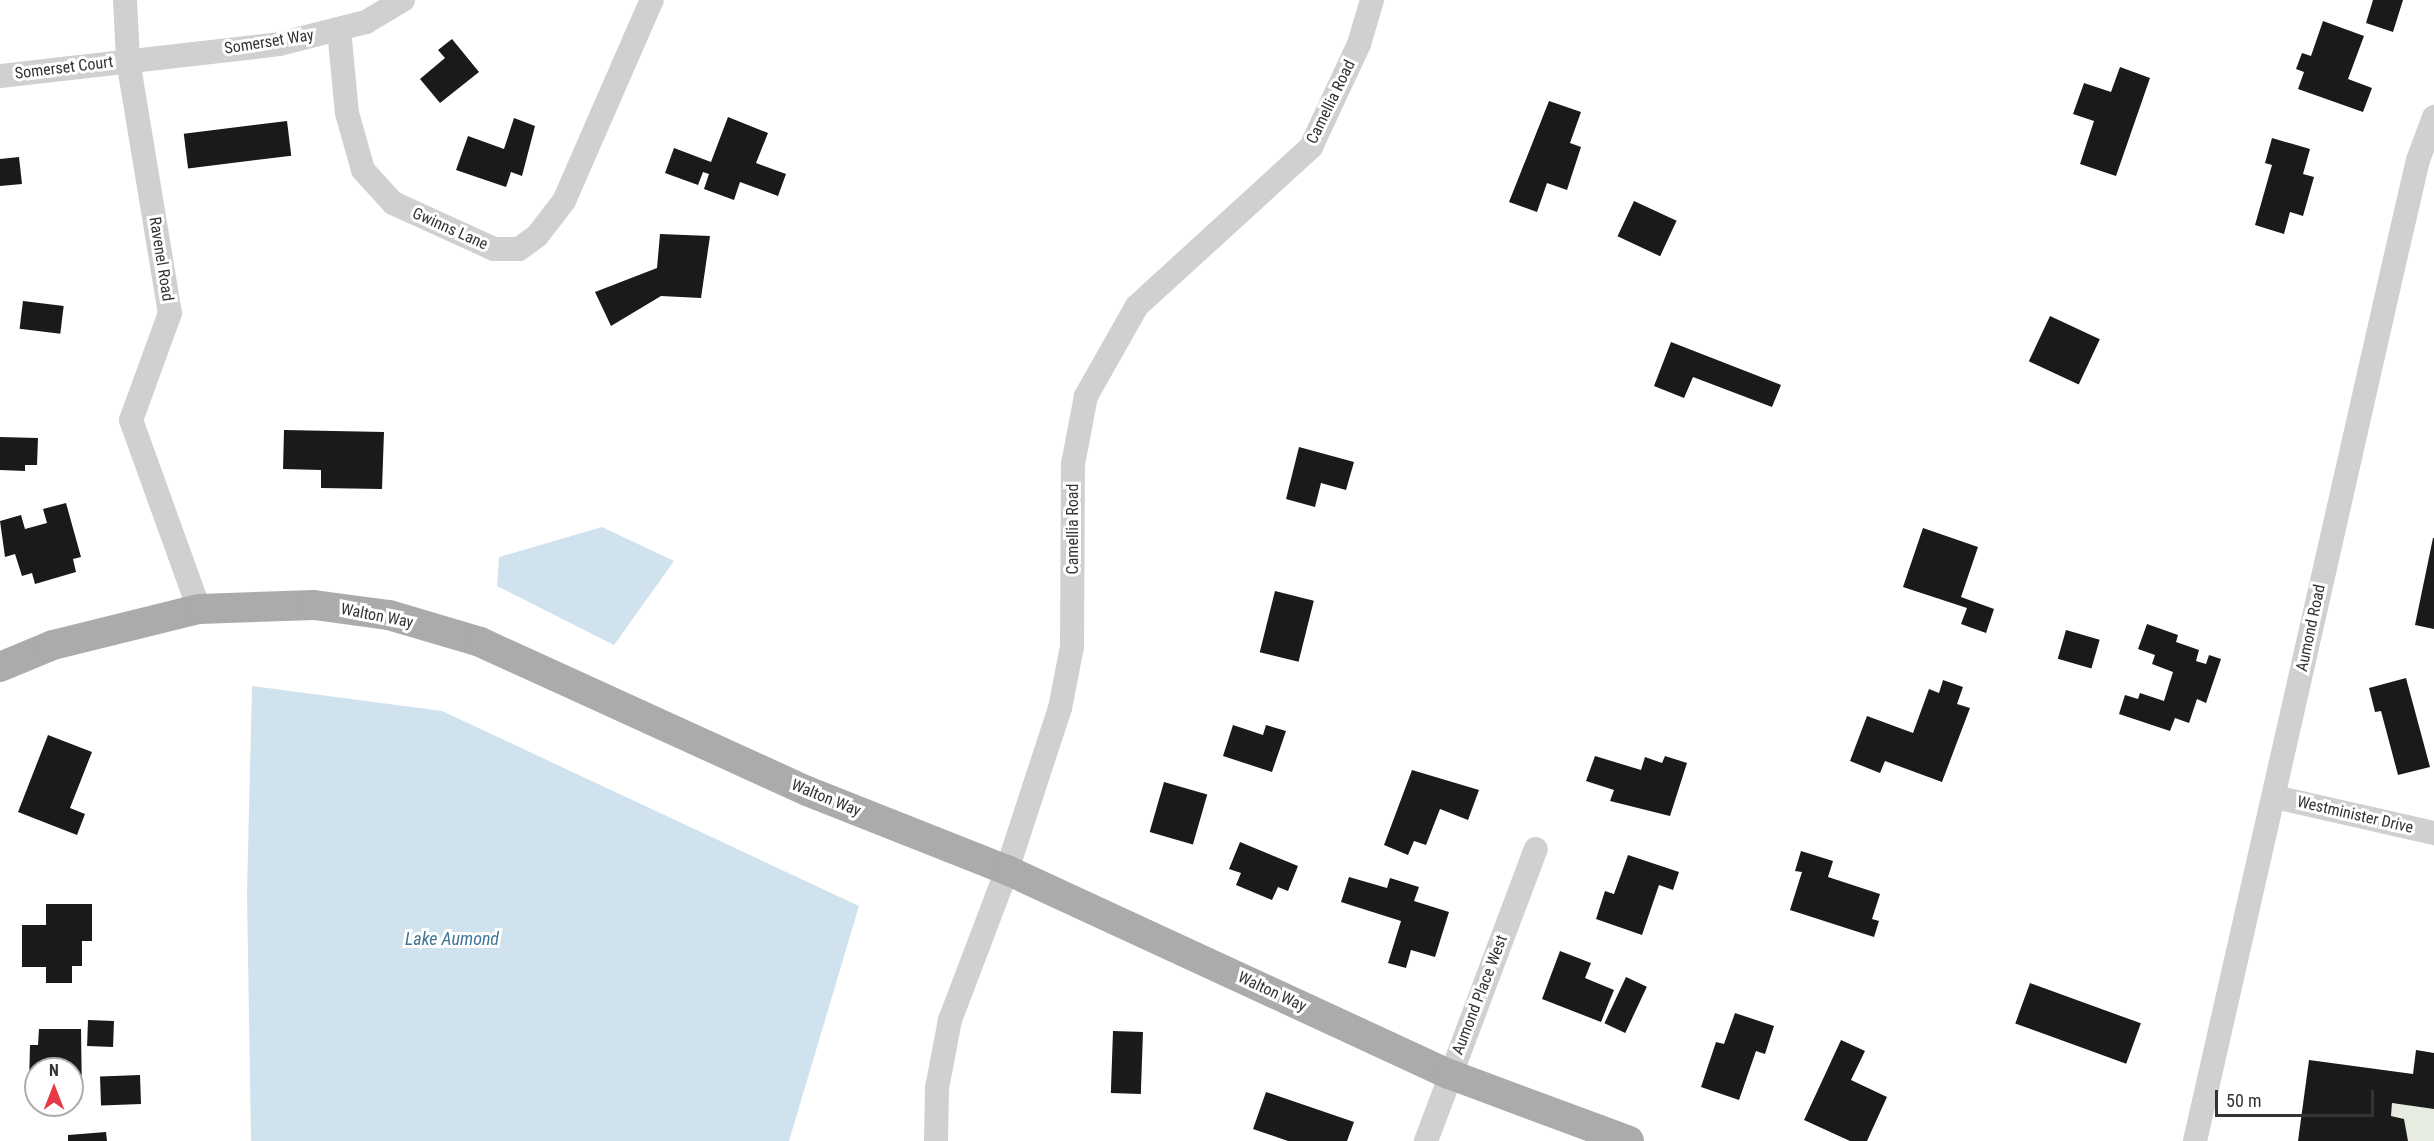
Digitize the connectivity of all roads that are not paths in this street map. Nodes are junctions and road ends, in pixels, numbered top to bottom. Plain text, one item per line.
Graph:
1 (125, 0) edge
2 (403, 0) edge
3 (652, 0) edge
4 (1372, 0) edge
5 (1391, 0) edge
6 (339, 29) junction
7 (1359, 44) junction
8 (128, 60) junction
9 (0, 76) edge
10 (2434, 117) edge
11 (199, 609) junction
12 (0, 667) edge
13 (2275, 797) junction
14 (2434, 833) edge
15 (1536, 849) dead end
16 (1007, 870) junction
17 (1449, 1074) junction
18 (936, 1141) edge
19 (1426, 1141) edge
20 (1629, 1141) edge
21 (2195, 1141) edge

1 - 8 street, Ravenel Road
2 - 6 street, Somerset Way
3 - 6 street, Gwinns Lane
4 - 7 street, Camellia Road
5 - 7 street
6 - 8 street, Somerset Way
7 - 16 street, Camellia Road
8 - 9 street, Somerset Court
8 - 11 street, Ravenel Road
10 - 13 street, Aumond Road
11 - 12 main road, Walton Way
11 - 16 main road, Walton Way
13 - 14 street, Westminister Drive
13 - 21 street, Aumond Road
15 - 17 street, Aumond Place West
16 - 17 main road, Walton Way
16 - 18 street, Camellia Road
17 - 19 street, Aumond Place West
17 - 20 main road, Walton Way

